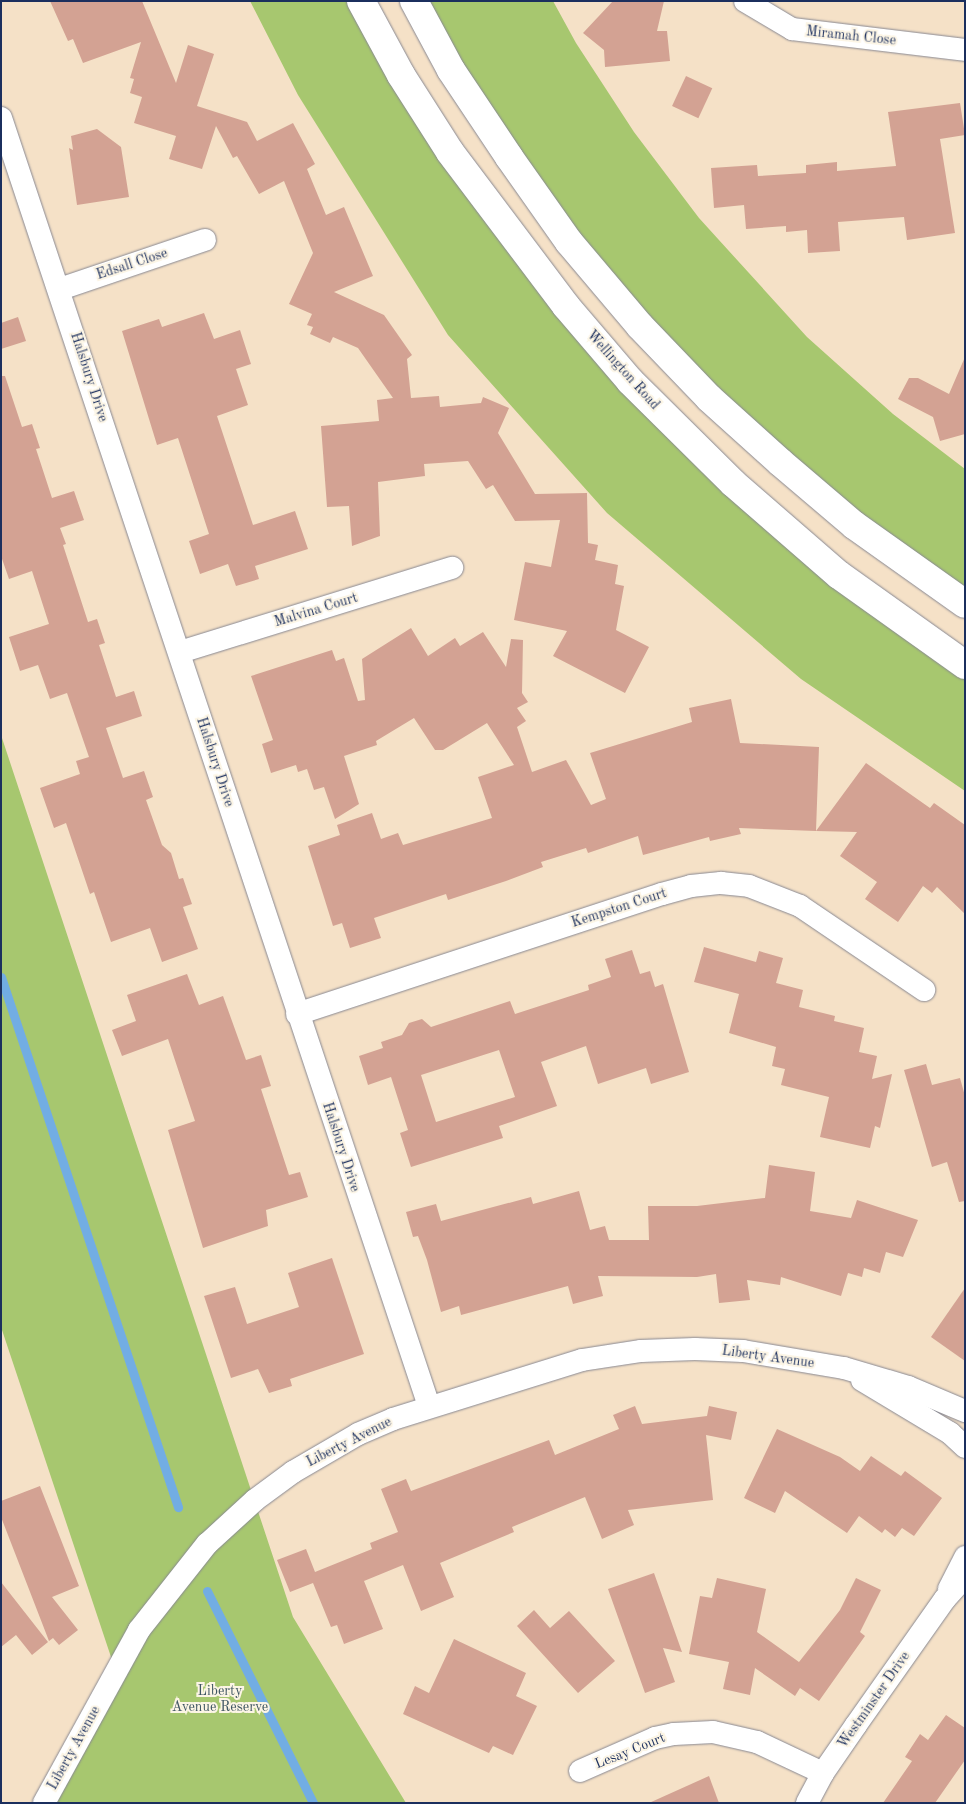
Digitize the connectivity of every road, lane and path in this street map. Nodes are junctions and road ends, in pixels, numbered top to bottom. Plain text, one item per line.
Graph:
1 (361, 1) edge
2 (414, 1) edge
3 (744, 1) edge
4 (965, 50) edge
5 (1, 118) edge
6 (205, 240) dead end
7 (60, 289) junction
8 (452, 568) dead end
9 (965, 604) edge
10 (180, 652) junction
11 (965, 665) edge
12 (924, 990) dead end
13 (297, 1014) junction
14 (844, 1368) junction
15 (429, 1406) junction
16 (965, 1410) edge
17 (965, 1447) edge
18 (965, 1557) edge
19 (965, 1577) edge
20 (944, 1599) junction
21 (580, 1771) dead end
22 (823, 1773) junction
23 (44, 1803) edge
24 (808, 1803) edge

1 - 11 main road, Wellington Road
2 - 9 main road
3 - 4 street, Miramah Close
5 - 7 street, Halsbury Drive
6 - 7 street, Edsall Close
7 - 10 street, Halsbury Drive
8 - 10 street, Malvina Court
10 - 13 street, Halsbury Drive
12 - 13 street, Kempston Court
13 - 15 street, Halsbury Drive
14 - 15 street, Liberty Avenue
14 - 16 street, Liberty Avenue
14 - 17 street, Liberty Avenue
15 - 23 street, Liberty Avenue
18 - 20 street, Westminster Drive
19 - 20 street, Westminster Drive
20 - 22 street, Westminster Drive
21 - 22 street, Lesay Court
22 - 24 street, Westminster Drive

